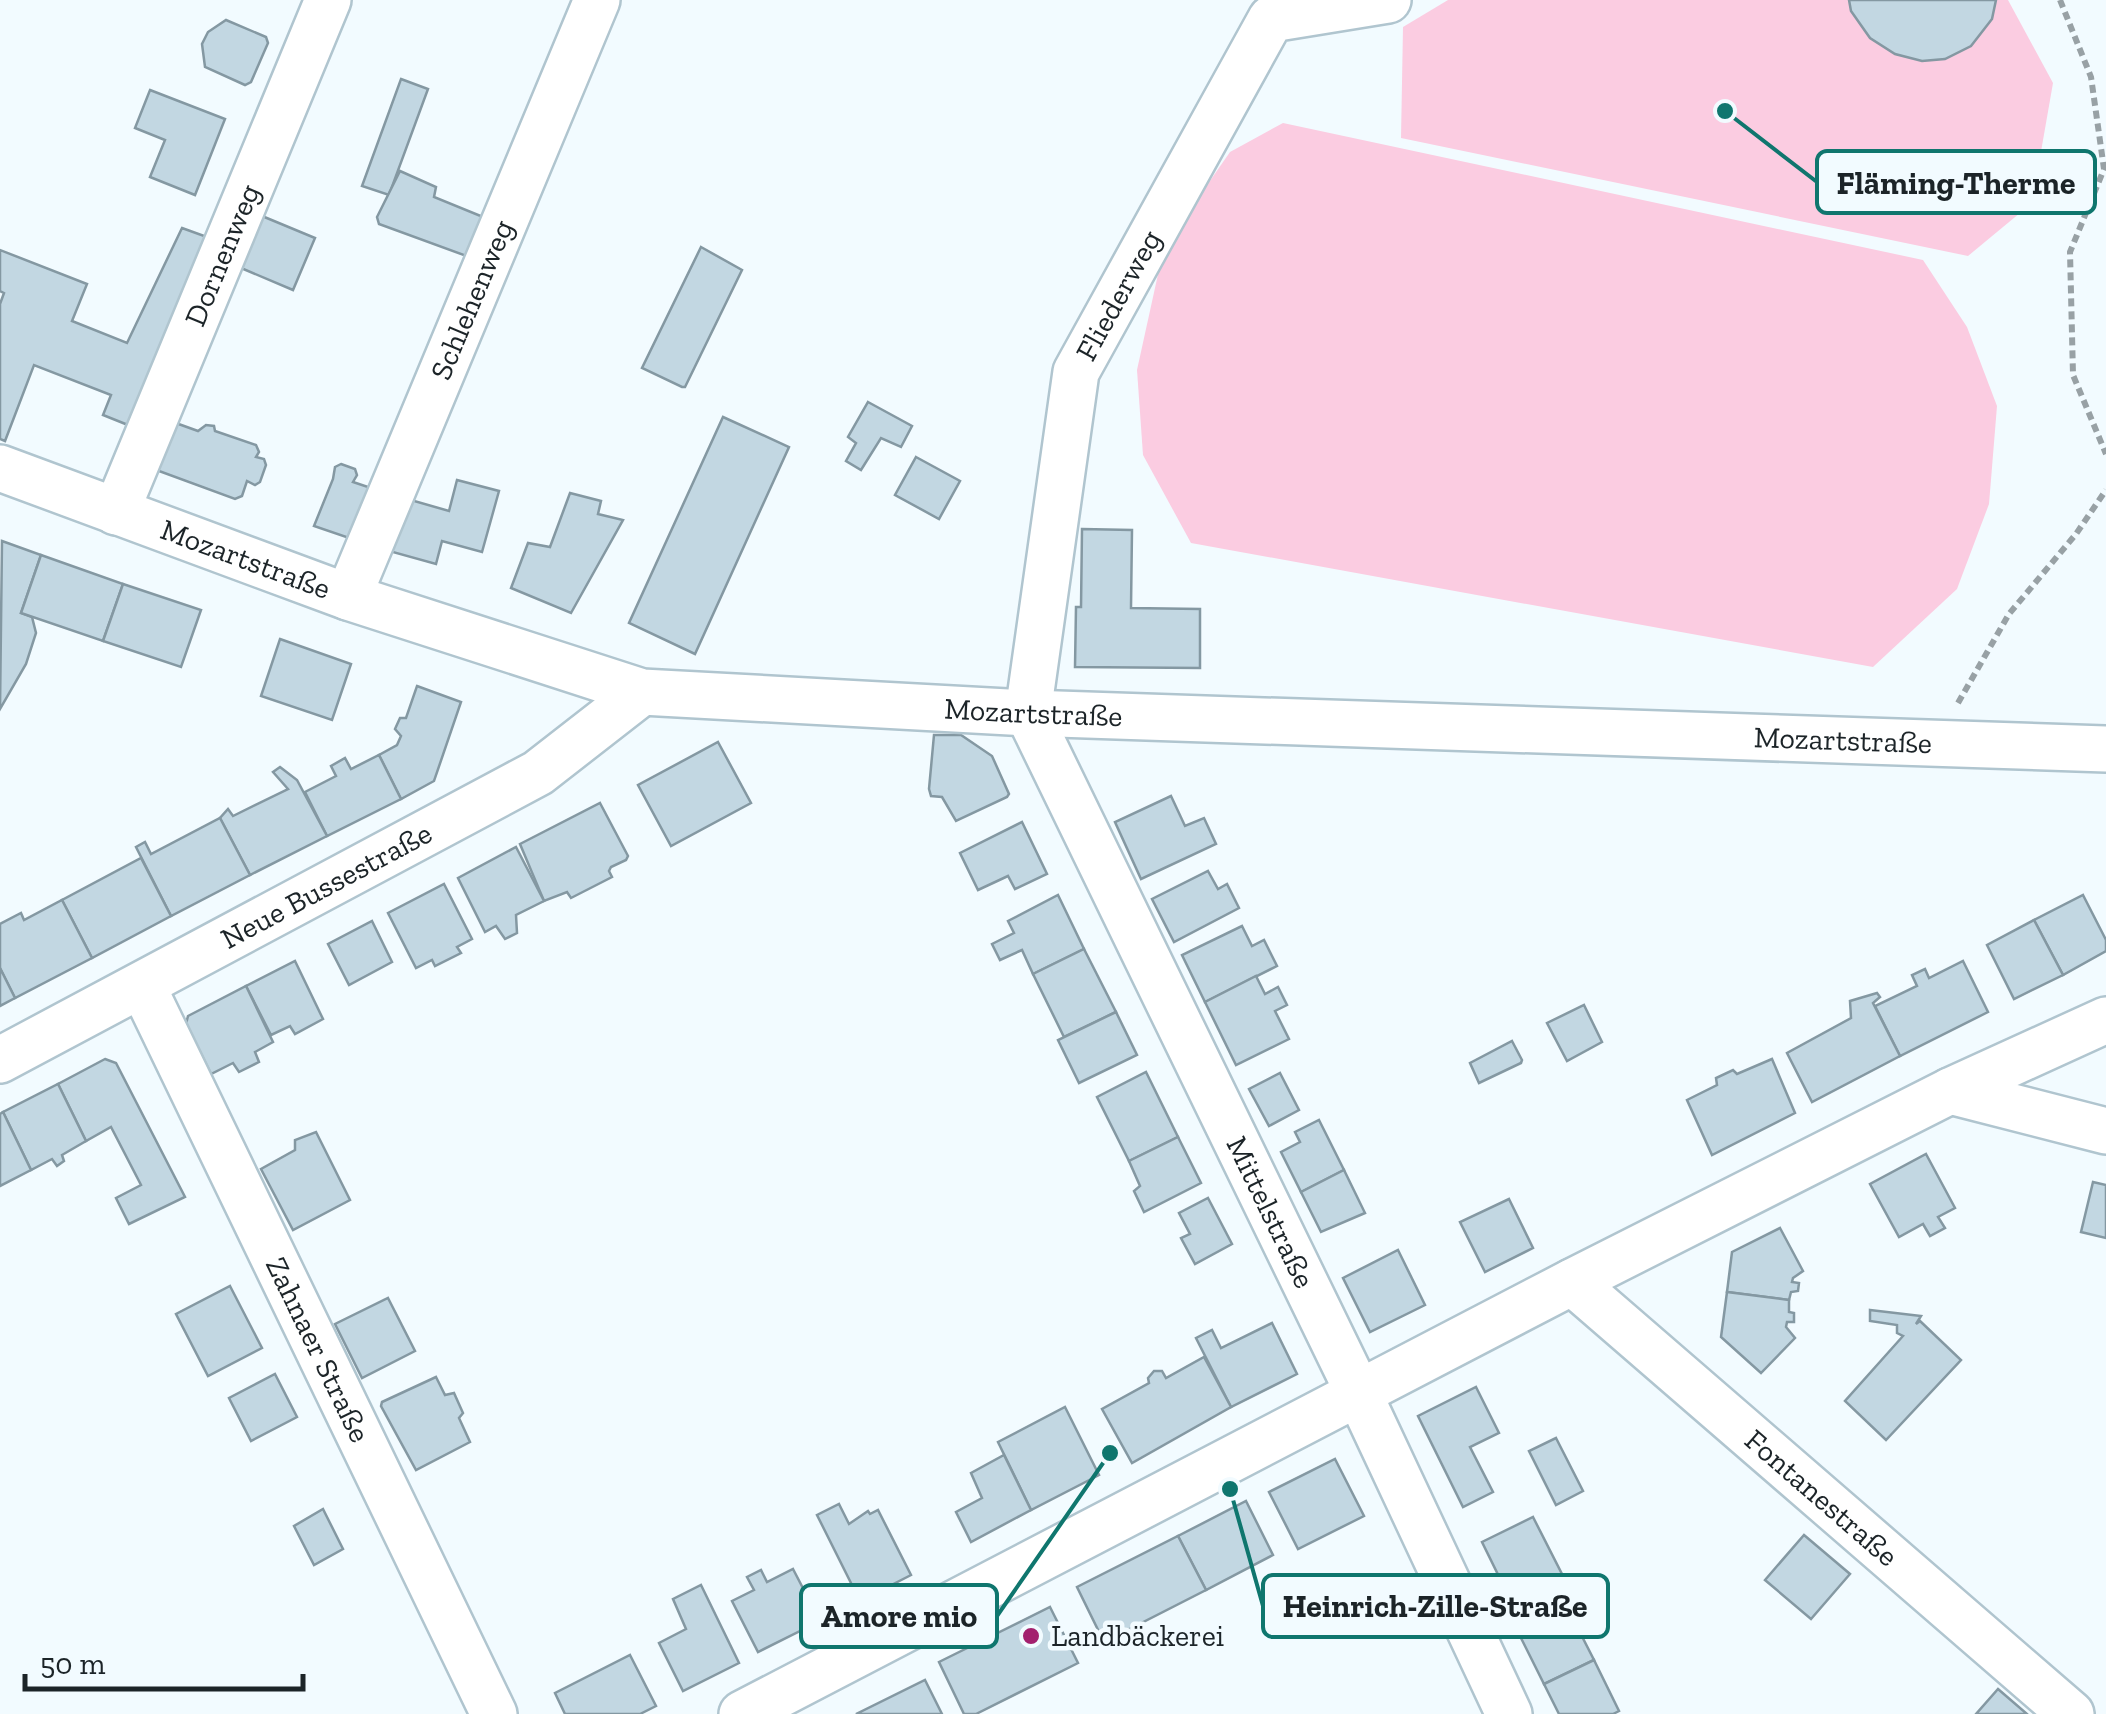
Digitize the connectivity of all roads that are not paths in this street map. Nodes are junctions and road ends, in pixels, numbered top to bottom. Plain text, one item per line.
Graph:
1 (328, 0) edge
2 (597, 0) edge
3 (1387, 0) edge
4 (1272, 9) edge
5 (0, 468) edge
6 (116, 512) junction
7 (348, 597) junction
8 (642, 692) junction
9 (1028, 713) junction
10 (2106, 749) edge
11 (142, 985) junction
12 (2106, 1020) edge
13 (0, 1060) edge
14 (1950, 1091) junction
15 (2106, 1131) edge
16 (1572, 1282) junction
17 (1359, 1394) junction
18 (494, 1714) edge
19 (742, 1714) edge
20 (1509, 1714) edge
21 (2070, 1714) edge

1 - 6 street, Dornenweg
2 - 7 street, Schlehenweg
3 - 4 street, Fliederweg
4 - 9 street, Fliederweg
5 - 6 street, Mozartstraße
6 - 7 street, Mozartstraße
7 - 8 street, Mozartstraße
8 - 9 street, Mozartstraße
8 - 11 street, Neue Bussestraße
9 - 10 street, Mozartstraße
9 - 17 street, Mittelstraße
11 - 13 street, Neue Bussestraße
11 - 18 street, Zahnaer Straße
12 - 14 street
14 - 15 street
14 - 16 street
16 - 17 street
16 - 21 street, Fontanestraße
17 - 19 street
17 - 20 street, Mittelstraße

